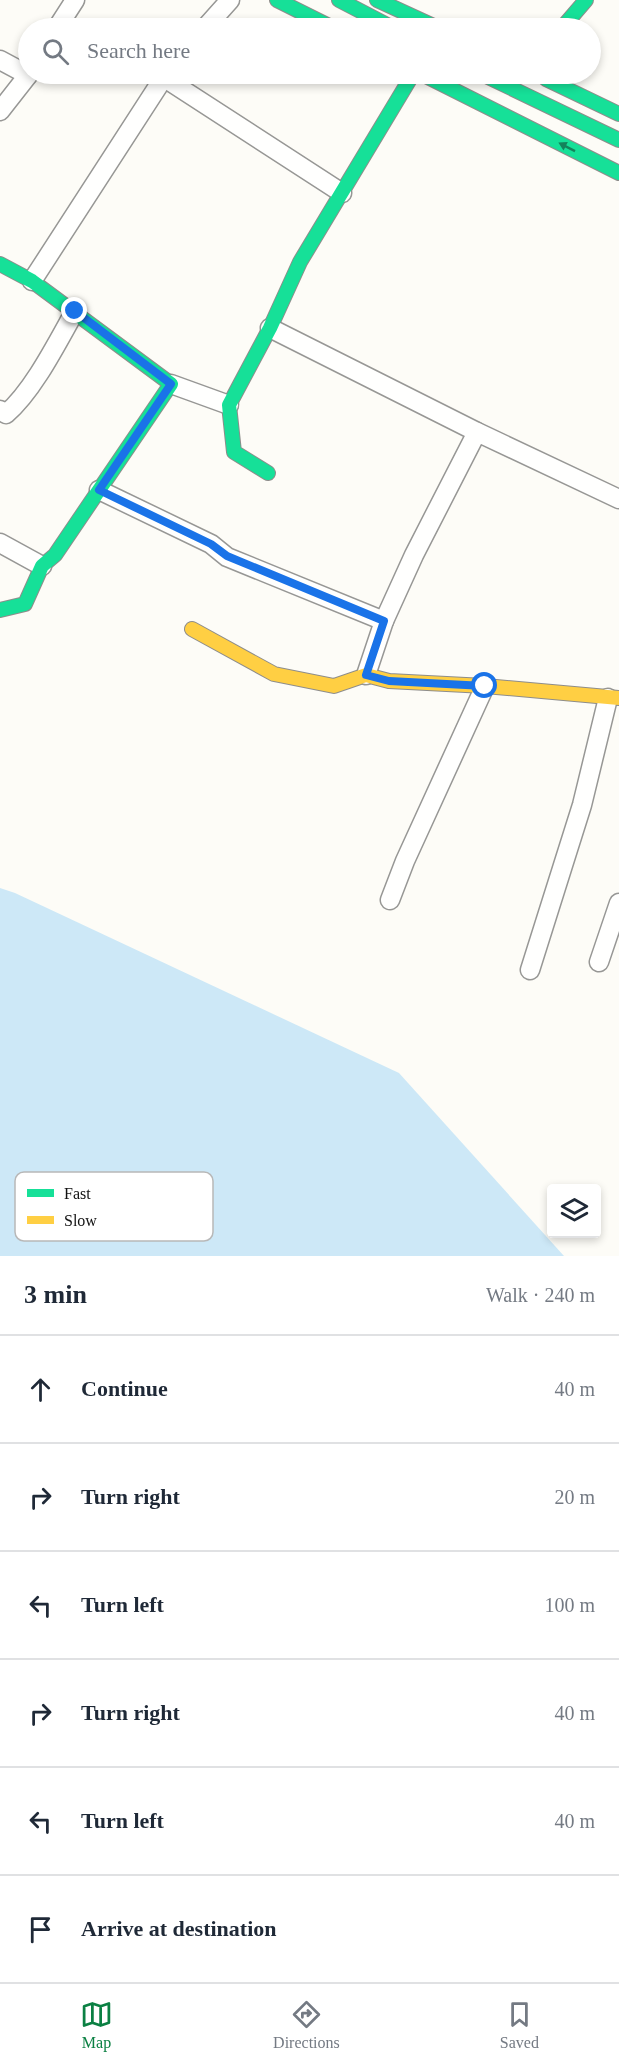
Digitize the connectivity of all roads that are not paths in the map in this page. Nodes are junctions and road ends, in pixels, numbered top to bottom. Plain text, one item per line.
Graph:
1 (75, 0) edge
2 (230, 0) edge
3 (277, 0) edge
4 (339, 0) edge
5 (377, 0) edge
6 (585, 0) edge
7 (63, 18) edge
8 (214, 18) edge
9 (313, 18) edge
10 (374, 18) edge
11 (416, 18) edge
12 (570, 18) edge
13 (0, 60) edge
14 (18, 69) edge
15 (20, 84) edge
16 (158, 84) edge
17 (178, 84) edge
18 (407, 84) edge
19 (442, 84) edge
20 (503, 84) edge
21 (555, 84) edge
22 (0, 111) edge
23 (619, 114) edge
24 (619, 140) edge
25 (619, 173) edge
26 (342, 193) junction
27 (0, 264) edge
28 (32, 281) junction
29 (75, 311) junction
30 (270, 328) junction
31 (171, 384) junction
32 (229, 405) junction
33 (0, 410) edge
34 (477, 432) junction
35 (268, 473) dead end
36 (99, 490) junction
37 (619, 499) edge
38 (0, 543) edge
39 (42, 566) junction
40 (0, 610) edge
41 (384, 621) junction
42 (192, 629) dead end
43 (366, 675) junction
44 (485, 686) junction
45 (613, 698) edge
46 (390, 900) dead end
47 (619, 903) edge
48 (599, 962) dead end
49 (530, 970) dead end

1 - 7 street
2 - 8 street
3 - 9 main road
4 - 10 main road
5 - 11 main road
6 - 12 main road
13 - 14 street
15 - 22 street
16 - 28 street
17 - 26 street
18 - 26 main road
25 -> 19 main road
20 - 24 main road
21 - 23 main road
26 - 30 main road
27 - 28 main road
28 - 29 main road
29 - 31 main road
29 - 33 street
30 - 32 main road
30 - 34 street
31 - 32 street
31 - 36 main road
32 - 35 main road
34 - 37 street
34 - 41 street
36 - 39 main road
36 - 41 street
38 - 39 street
39 - 40 main road
41 - 43 street
42 - 43 main road
43 - 44 main road
44 - 45 main road
44 - 46 street
45 - 49 street
47 - 48 street

